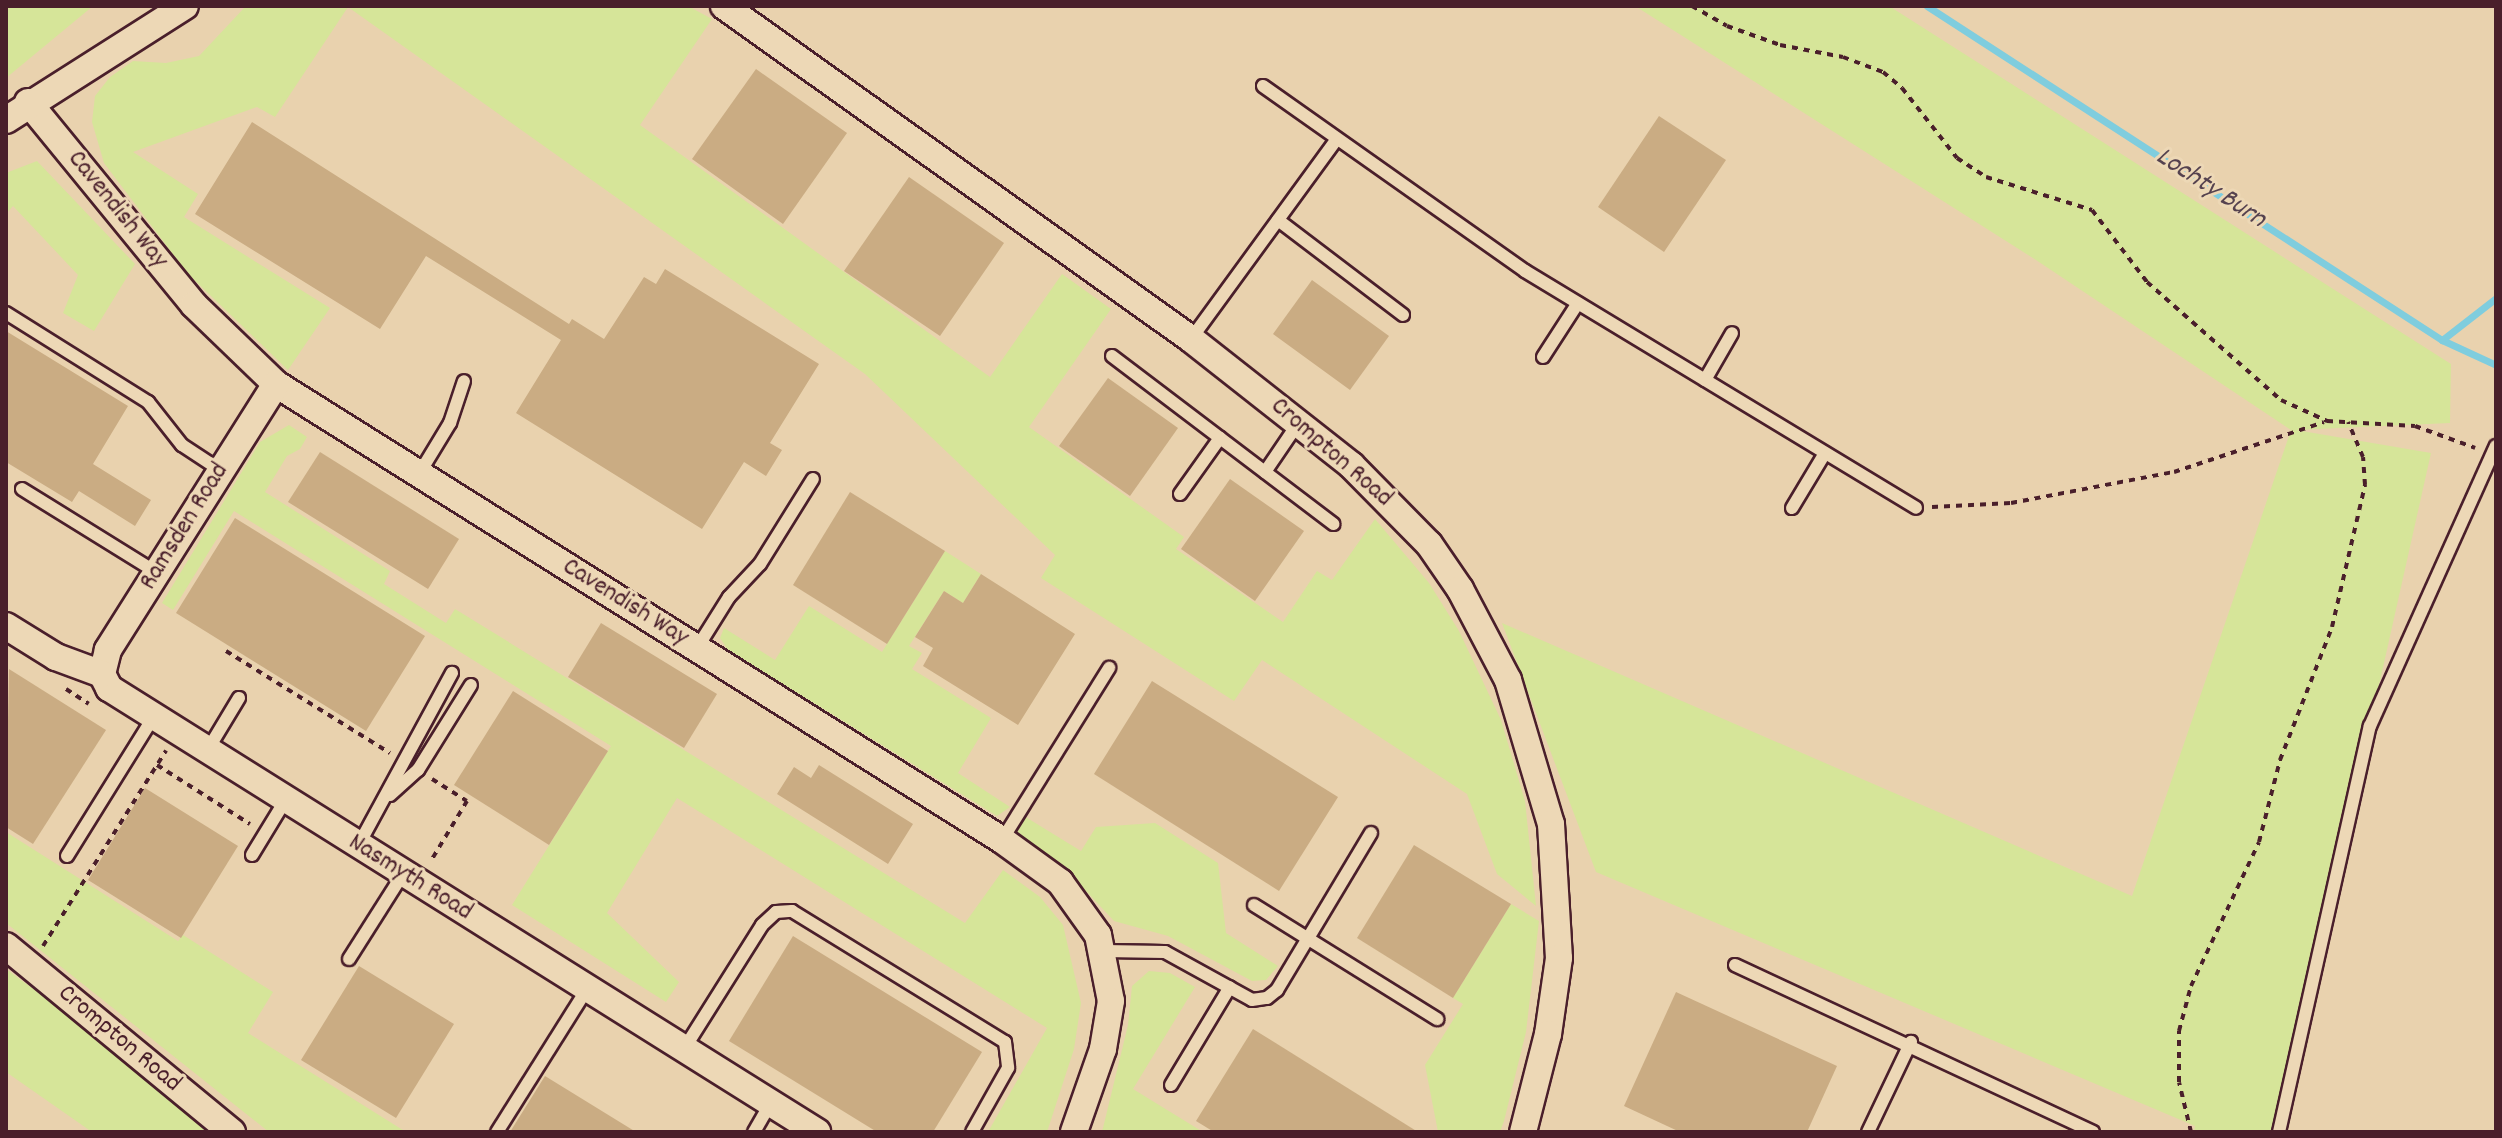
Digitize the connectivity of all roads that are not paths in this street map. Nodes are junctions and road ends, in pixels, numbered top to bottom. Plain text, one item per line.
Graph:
1 (185, 6) edge
2 (724, 6) edge
3 (1263, 86) dead end
4 (28, 102) junction
5 (6, 120) edge
6 (1336, 140) junction
7 (1278, 220) junction
8 (1578, 303) junction
9 (6, 313) edge
10 (1403, 315) dead end
11 (1732, 333) dead end
12 (1191, 339) junction
13 (1112, 356) dead end
14 (1543, 357) dead end
15 (1705, 380) junction
16 (464, 381) dead end
17 (276, 384) junction
18 (1299, 422) junction
19 (1220, 438) junction
20 (2494, 450) edge
21 (1825, 453) junction
22 (220, 470) junction
23 (1265, 472) junction
24 (419, 474) junction
25 (813, 479) dead end
26 (22, 489) dead end
27 (1180, 494) dead end
28 (1792, 508) dead end
29 (1916, 508) road end
30 (1333, 524) dead end
31 (156, 572) junction
32 (6, 627) edge
33 (697, 648) junction
34 (1109, 668) dead end
35 (452, 673) dead end
36 (102, 674) junction
37 (471, 685) dead end
38 (239, 698) dead end
39 (147, 728) junction
40 (207, 751) junction
41 (390, 795) junction
42 (285, 801) junction
43 (1371, 833) dead end
44 (1002, 840) junction
45 (358, 846) junction
46 (252, 855) dead end
47 (67, 856) dead end
48 (403, 874) junction
49 (1254, 905) dead end
50 (1307, 938) junction
51 (6, 946) edge
52 (1104, 951) junction
53 (349, 959) dead end
54 (1735, 965) dead end
55 (1230, 987) junction
56 (587, 989) junction
57 (1437, 1019) dead end
58 (1911, 1042) junction
59 (684, 1049) junction
60 (1171, 1085) dead end
61 (771, 1103) junction
62 (232, 1132) edge
63 (497, 1132) edge
64 (754, 1132) edge
65 (817, 1132) edge
66 (972, 1132) edge
67 (1074, 1132) edge
68 (1523, 1132) edge
69 (1868, 1132) edge
70 (2093, 1132) edge
71 (2279, 1132) edge

1 - 4 street
2 - 12 street, Crompton Road
3 - 6 lane
4 - 5 street
4 - 17 street, Cavendish Way
6 - 7 lane
6 - 8 lane
7 - 10 lane
7 - 12 lane
8 - 14 lane
8 - 15 lane
9 - 22 lane
11 - 15 lane
12 - 18 street, Crompton Road
13 - 19 lane
15 - 21 lane
16 - 24 lane
17 - 22 street, Ramsden Road
17 - 24 street, Cavendish Way
18 - 23 lane
18 - 68 street, Crompton Road
19 - 23 lane
19 - 27 lane
20 - 71 lane
21 - 28 lane
21 - 29 lane
22 - 31 street, Ramsden Road
23 - 30 lane
24 - 33 street, Cavendish Way
25 - 33 lane
26 - 31 lane
31 - 36 street, Ramsden Road
32 - 36 street, Nasmyth Road
33 - 44 street, Cavendish Way
34 - 44 lane
35 - 41 lane
36 - 39 street, Nasmyth Road
37 - 41 lane
38 - 40 lane
39 - 40 street, Nasmyth Road
39 - 47 lane
40 - 42 street, Nasmyth Road
41 - 45 lane
42 - 45 street, Nasmyth Road
42 - 46 lane
43 - 50 lane
44 - 52 street, Cavendish Way
45 - 48 street, Nasmyth Road
48 - 53 lane
48 - 56 street, Nasmyth Road
49 - 50 lane
50 - 55 lane
50 - 57 lane
51 - 62 street, Crompton Road
52 - 55 lane
52 - 67 street, Cavendish Way
54 - 58 lane
55 - 60 lane
56 - 59 street, Nasmyth Road
56 - 63 lane
58 - 69 lane
58 - 70 lane
59 - 61 street, Nasmyth Road
59 - 66 lane
61 - 64 lane
61 - 65 street, Nasmyth Road

